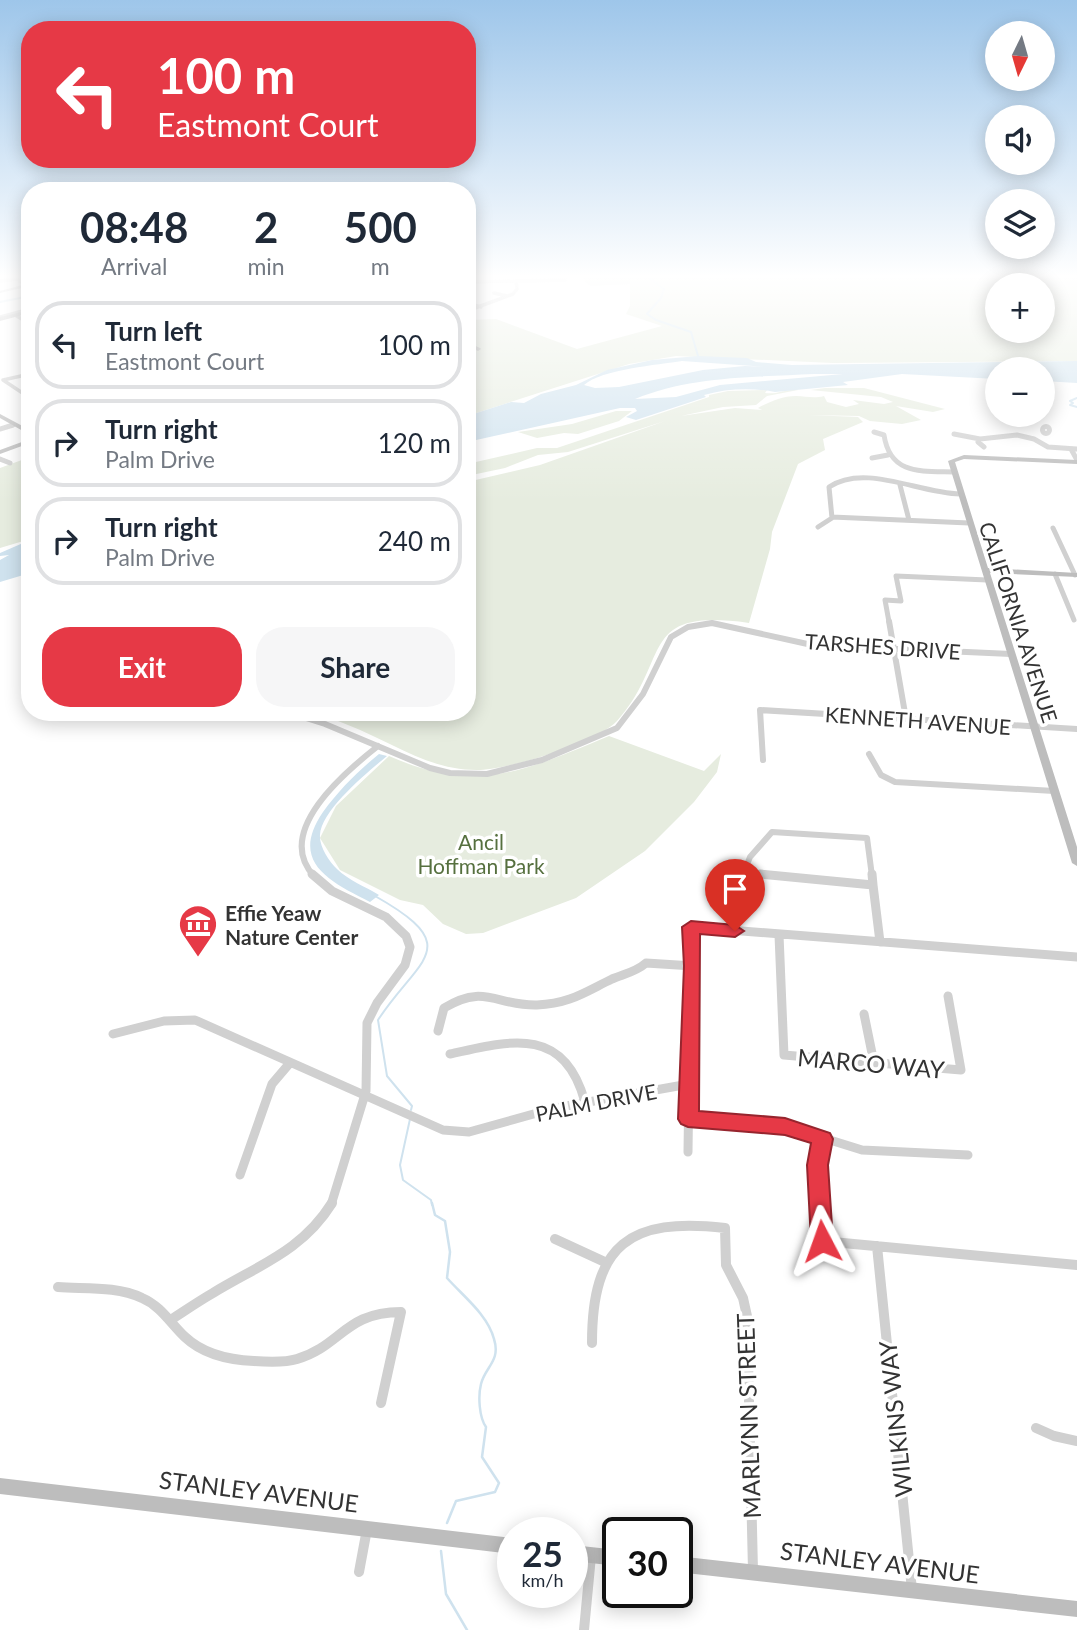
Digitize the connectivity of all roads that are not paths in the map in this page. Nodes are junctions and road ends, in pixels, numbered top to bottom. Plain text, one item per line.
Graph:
1 (21, 376) edge
2 (21, 392) edge
3 (0, 416) edge
4 (13, 425) junction
5 (0, 429) edge
6 (21, 429) edge
7 (874, 432) dead end
8 (1048, 433) dead end
9 (954, 434) dead end
10 (980, 439) junction
11 (1034, 439) junction
12 (21, 444) edge
13 (1043, 445) junction
14 (984, 446) dead end
15 (1037, 449) dead end
16 (1062, 449) junction
17 (1074, 449) edge
18 (0, 452) edge
19 (888, 455) junction
20 (872, 458) dead end
21 (0, 459) edge
22 (1067, 459) junction
23 (1076, 460) edge
24 (10, 463) dead end
25 (955, 474) junction
26 (900, 485) junction
27 (960, 494) junction
28 (832, 517) junction
29 (909, 520) junction
30 (969, 523) junction
31 (818, 527) dead end
32 (1054, 528) dead end
33 (984, 570) junction
34 (1055, 574) junction
35 (1076, 575) edge
36 (988, 580) junction
37 (1074, 620) dead end
38 (894, 649) junction
39 (1011, 654) junction
40 (906, 719) junction
41 (320, 721) edge
42 (1034, 727) junction
43 (1077, 729) edge
44 (378, 746) junction
45 (869, 754) dead end
46 (763, 760) dead end
47 (1054, 791) junction
48 (1077, 863) edge
49 (873, 885) junction
50 (779, 935) junction
51 (880, 942) junction
52 (1077, 957) edge
53 (693, 966) junction
54 (948, 996) dead end
55 (864, 1014) dead end
56 (438, 1031) dead end
57 (113, 1034) dead end
58 (450, 1054) dead end
59 (874, 1063) junction
60 (289, 1064) junction
61 (689, 1084) junction
62 (364, 1097) junction
63 (585, 1102) junction
64 (688, 1119) junction
65 (823, 1139) junction
66 (688, 1152) dead end
67 (968, 1155) dead end
68 (240, 1175) dead end
69 (555, 1239) dead end
70 (877, 1246) junction
71 (607, 1263) junction
72 (1077, 1265) edge
73 (58, 1287) dead end
74 (172, 1319) junction
75 (592, 1343) dead end
76 (381, 1403) dead end
77 (1036, 1427) dead end
78 (1077, 1441) edge
79 (0, 1486) edge
80 (367, 1528) junction
81 (497, 1544) edge
82 (588, 1555) edge
83 (591, 1555) junction
84 (602, 1556) edge
85 (693, 1566) edge
86 (359, 1572) dead end
87 (754, 1572) junction
88 (912, 1591) junction
89 (1077, 1609) edge
90 (584, 1630) edge

1 - 2 street
3 - 4 street
4 - 5 street
4 - 6 street
7 - 19 street
8 - 11 street
9 - 10 street
10 - 11 street
10 - 14 street
11 - 13 street
12 - 18 street
13 - 15 street
13 - 16 street
16 - 17 street
16 - 22 street
17 - 23 street
19 - 20 street
19 - 25 street
21 - 24 street
22 - 23 street
22 - 25 street
25 - 27 street, CALIFORNIA AVENUE
26 - 27 street
26 - 28 street
26 - 29 street
27 - 30 street, CALIFORNIA AVENUE
28 - 29 street
28 - 31 street
29 - 30 street
30 - 33 street, CALIFORNIA AVENUE
32 - 35 street
33 - 34 street
33 - 36 street, CALIFORNIA AVENUE
34 - 35 street
34 - 37 street
36 - 38 street
36 - 39 street, CALIFORNIA AVENUE
38 - 39 street, TARSHES DRIVE
38 - 40 street
38 - 44 street, TARSHES DRIVE
39 - 42 street, CALIFORNIA AVENUE
40 - 42 street, KENNETH AVENUE
40 - 46 street, KENNETH AVENUE
41 - 44 street, TARSHES DRIVE
42 - 43 street, KENNETH AVENUE
42 - 47 street, CALIFORNIA AVENUE
44 - 62 street
45 - 47 street
47 - 48 street, CALIFORNIA AVENUE
49 - 49 street
49 - 51 street
50 - 51 street
50 - 53 street
50 - 59 street, MARCO WAY
51 - 52 street
53 - 56 street
53 - 61 street
54 - 59 street, MARCO WAY
55 - 59 street
57 - 60 street, PALM DRIVE
58 - 63 street
60 - 62 street, PALM DRIVE
60 - 68 street
61 - 63 street, PALM DRIVE
61 - 64 street
62 - 63 street, PALM DRIVE
62 - 74 street
64 - 65 street
64 - 66 street
65 - 67 street
65 - 70 street
69 - 71 street
70 - 72 street
70 - 88 street, WILKINS WAY
71 - 75 street, MARLYNN STREET
71 - 87 street, MARLYNN STREET
73 - 74 street
74 - 76 street
77 - 78 street
79 - 80 street, STANLEY AVENUE
80 - 81 street, STANLEY AVENUE
80 - 86 street
82 - 83 street
83 - 84 street
83 - 90 street
85 - 87 street, STANLEY AVENUE
87 - 88 street, STANLEY AVENUE
88 - 89 street, STANLEY AVENUE

